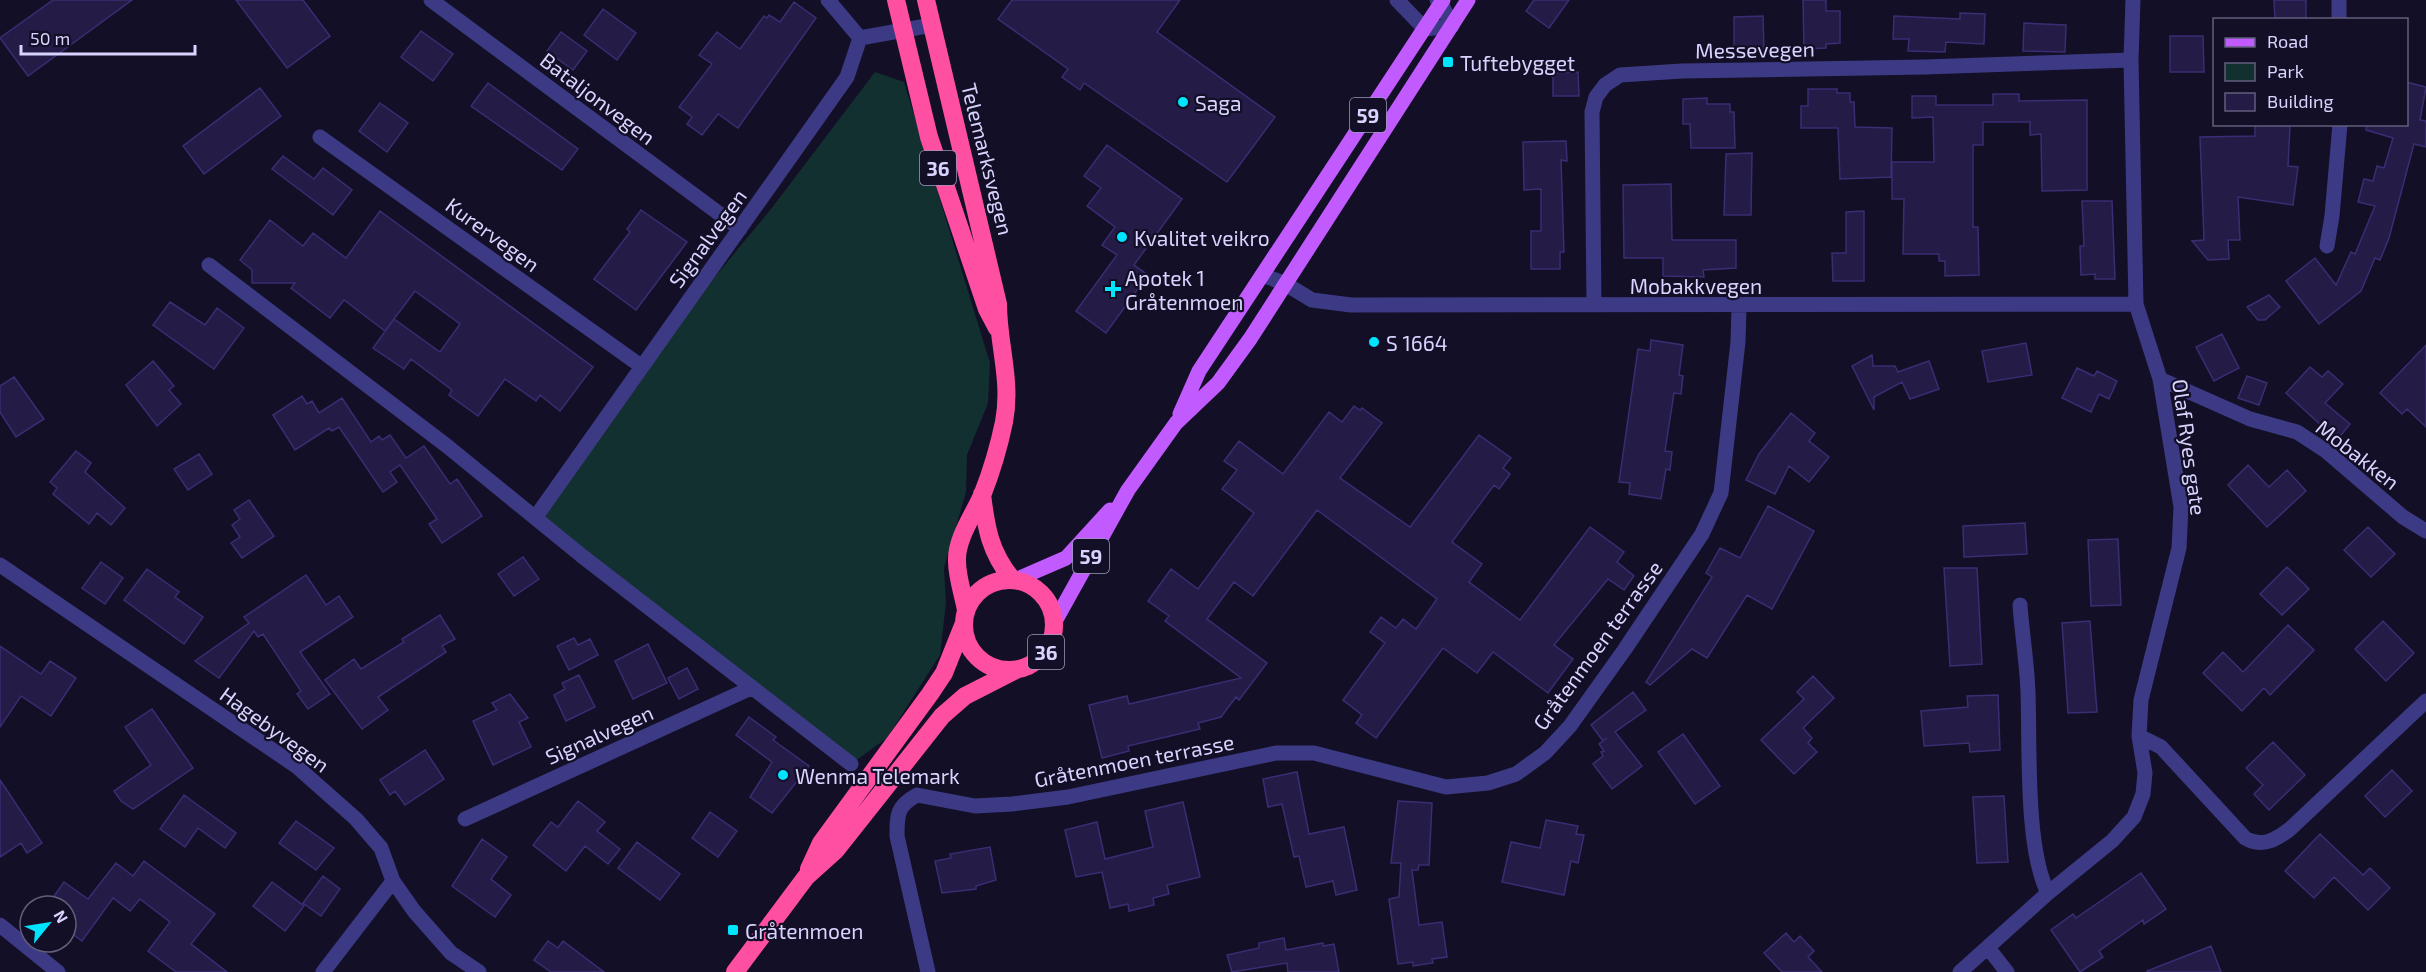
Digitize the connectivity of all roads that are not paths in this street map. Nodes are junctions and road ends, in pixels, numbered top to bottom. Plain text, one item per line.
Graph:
1 (431, 0) edge
2 (828, 0) edge
3 (896, 0) edge
4 (926, 0) edge
5 (1397, 0) edge
6 (1468, 0) edge
7 (2133, 0) edge
8 (2338, 0) edge
9 (1440, 1) edge
10 (2339, 18) edge
11 (932, 25) junction
12 (1452, 26) junction
13 (1425, 29) junction
14 (904, 30) junction
15 (860, 38) junction
16 (2131, 60) junction
17 (2340, 126) edge
18 (320, 137) dead end
19 (740, 229) junction
20 (2326, 246) dead end
21 (209, 265) dead end
22 (1262, 275) junction
23 (1284, 283) junction
24 (2136, 304) junction
25 (1594, 305) junction
26 (1739, 306) junction
27 (998, 330) junction
28 (641, 366) junction
29 (2160, 379) junction
30 (1176, 423) junction
31 (1128, 490) junction
32 (982, 494) junction
33 (535, 518) junction
34 (2426, 531) edge
35 (0, 565) edge
36 (1014, 580) junction
37 (2020, 605) dead end
38 (965, 617) junction
39 (1054, 623) junction
40 (1016, 670) junction
41 (751, 688) junction
42 (2426, 701) edge
43 (2139, 736) junction
44 (851, 764) dead end
45 (465, 819) dead end
46 (806, 877) junction
47 (393, 881) junction
48 (2048, 893) junction
49 (0, 925) edge
50 (1989, 949) junction
51 (58, 972) edge
52 (323, 972) edge
53 (479, 972) edge
54 (735, 972) edge
55 (928, 972) edge
56 (1960, 972) edge
57 (2007, 972) edge

1 - 19 street, Bataljonvegen
2 - 15 street
3 - 14 highway, Telemarksvegen / 36
4 - 11 highway, Telemarksvegen / 36
5 - 13 street
6 - 12 main road, 59
7 - 16 street, Olaf Ryes gate
8 - 10 street
9 - 12 street
9 - 13 main road, 59
11 - 14 street
11 - 27 highway, Telemarksvegen / 36
12 - 13 street
12 - 23 main road, 59
13 - 22 main road, 59
14 - 15 street
14 - 27 highway, Telemarksvegen / 36
15 - 19 street, Signalvegen
16 - 24 street, Olaf Ryes gate
16 - 25 street, Messevegen
17 - 20 street
18 - 28 street, Kurervegen
19 - 28 street, Signalvegen
21 - 33 street
22 - 23 street, Mobakkvegen
22 - 30 main road, 59
23 - 25 street, Mobakkvegen
23 - 30 main road, 59
24 - 26 street, Mobakkvegen
24 - 29 street, Olaf Ryes gate
25 - 26 street, Mobakkvegen
26 - 55 street, Gråtenmoen terrasse
27 - 32 highway, Telemarksvegen / 36
28 - 33 street, Signalvegen
29 - 34 street, Mobakken
29 - 43 street, Olaf Ryes gate
30 - 31 main road, 59
31 - 36 main road, 59
31 - 39 main road, 59
32 - 36 highway, Telemarksvegen / 36
32 - 38 highway, Telemarksvegen / 36
33 - 41 street
35 - 47 street, Hagebyvegen
36 - 38 highway, 36
36 - 39 highway, 36
37 - 48 street
38 - 40 highway, 36
38 - 46 highway, 36
39 - 40 highway, 36
40 - 46 highway, 36
41 - 44 street
41 - 45 street, Signalvegen
42 - 43 street
43 - 48 street, Olaf Ryes gate
46 - 54 highway, 36
47 - 52 street
47 - 53 street, Hagebyvegen
48 - 50 street, Olaf Ryes gate
49 - 51 street
50 - 56 street, Olaf Ryes gate
50 - 57 street

